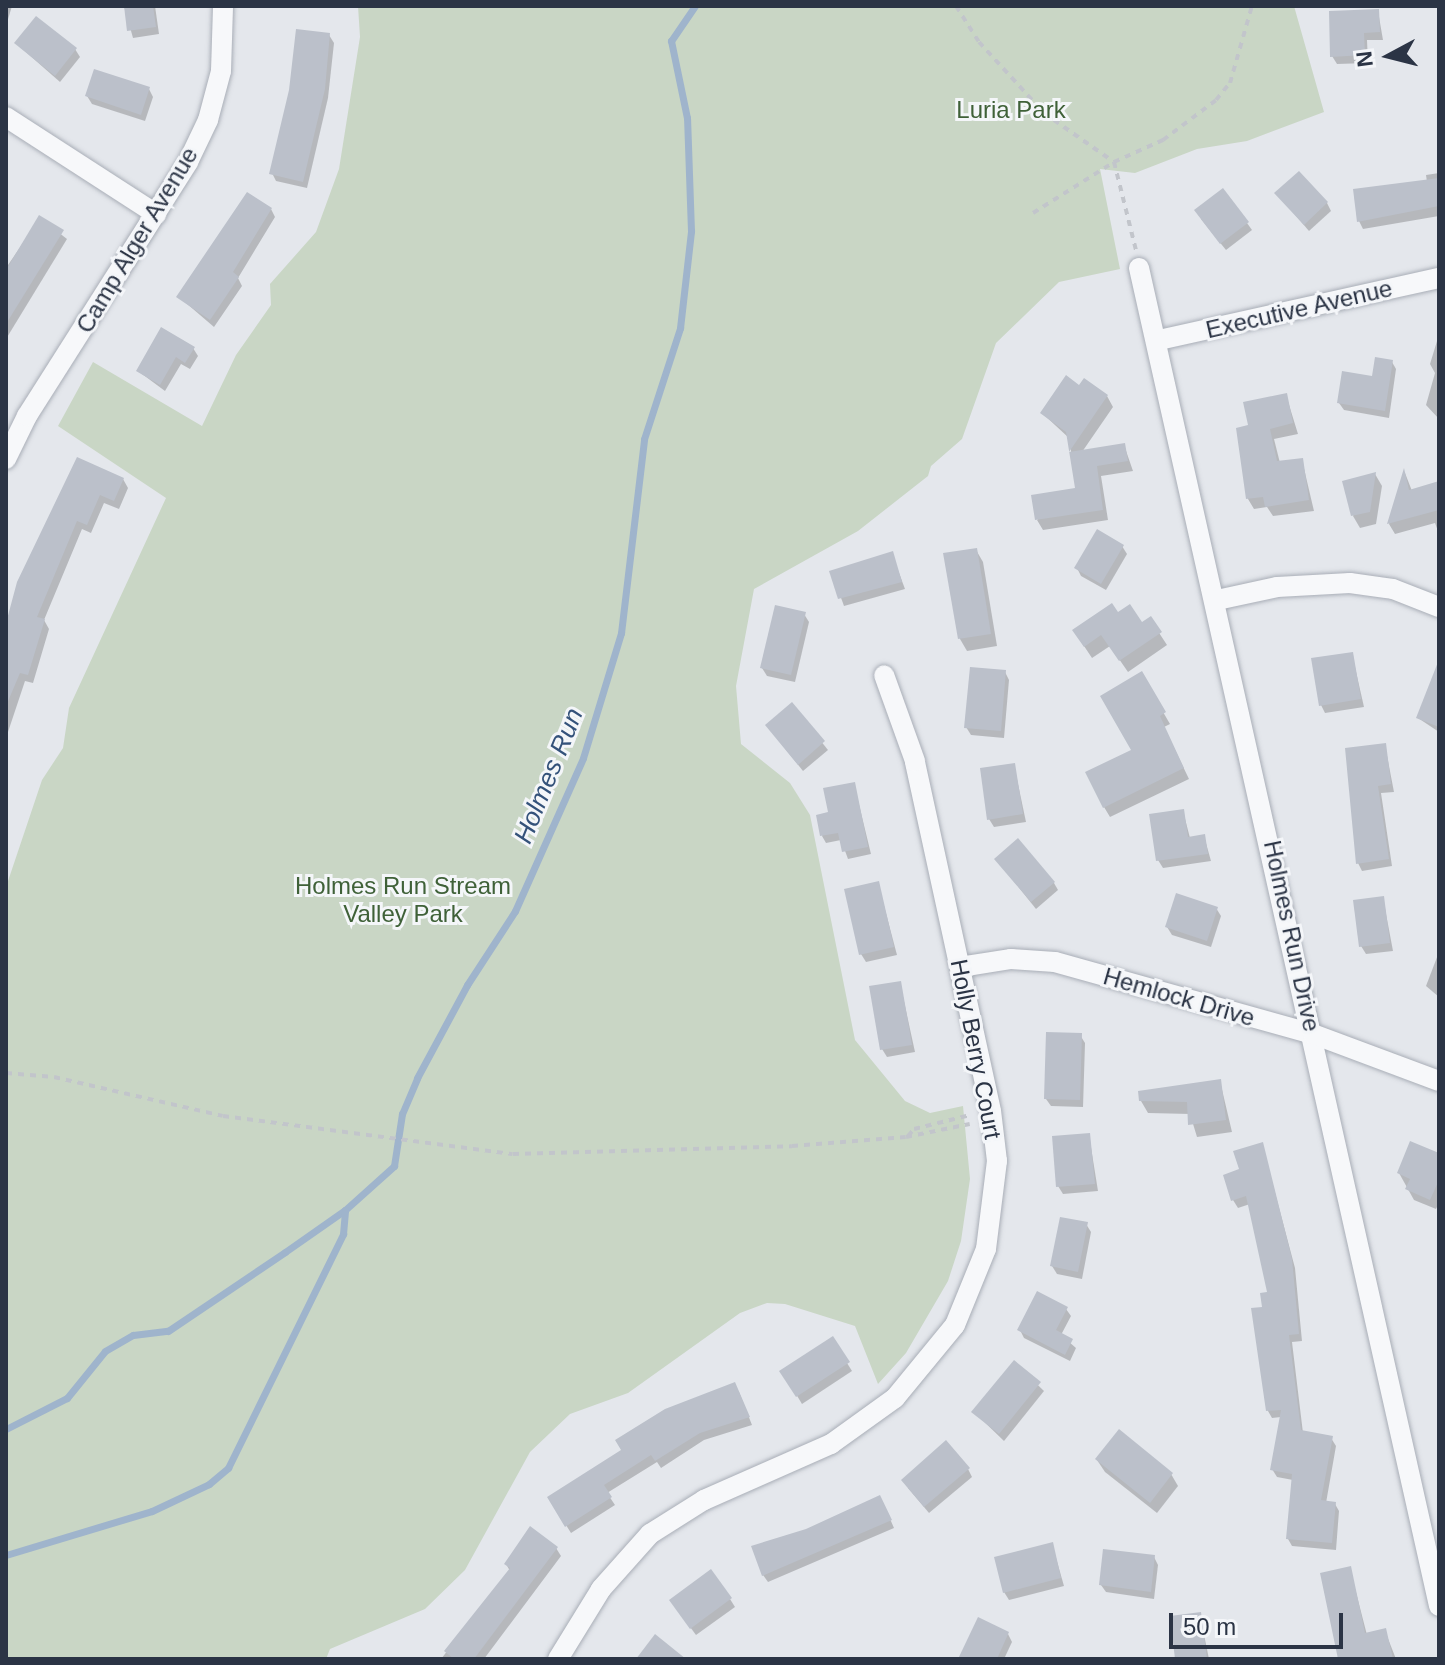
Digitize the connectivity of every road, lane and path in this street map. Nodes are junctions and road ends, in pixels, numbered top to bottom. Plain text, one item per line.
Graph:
1 (223, 6) edge
2 (956, 6) edge
3 (1252, 6) edge
4 (6, 117) edge
5 (1114, 162) junction
6 (1033, 213) dead end
7 (156, 214) junction
8 (1139, 268) joint
9 (1439, 278) edge
10 (1159, 340) junction
11 (6, 459) edge
12 (1217, 600) junction
13 (1439, 607) edge
14 (884, 675) dead end
15 (960, 967) junction
16 (1313, 1034) junction
17 (6, 1073) edge
18 (1439, 1081) edge
19 (991, 1111) junction
20 (954, 1127) dead end
21 (906, 1137) junction
22 (1439, 1606) edge
23 (558, 1659) edge

1 - 7 street, Camp Alger Avenue
2 - 5 path
3 - 5 path
4 - 7 street
5 - 6 path
5 - 8 path
7 - 11 street, Camp Alger Avenue
8 - 10 street, Holmes Run Drive
9 - 10 street, Executive Avenue
10 - 12 street, Holmes Run Drive
12 - 13 street
12 - 16 street, Holmes Run Drive
14 - 15 street, Holly Berry Court
15 - 16 street, Hemlock Drive
15 - 19 street, Holly Berry Court
16 - 18 street, Hemlock Drive
16 - 22 street, Holmes Run Drive
17 - 21 path
19 - 21 path
19 - 23 street, Holly Berry Court
20 - 21 path

